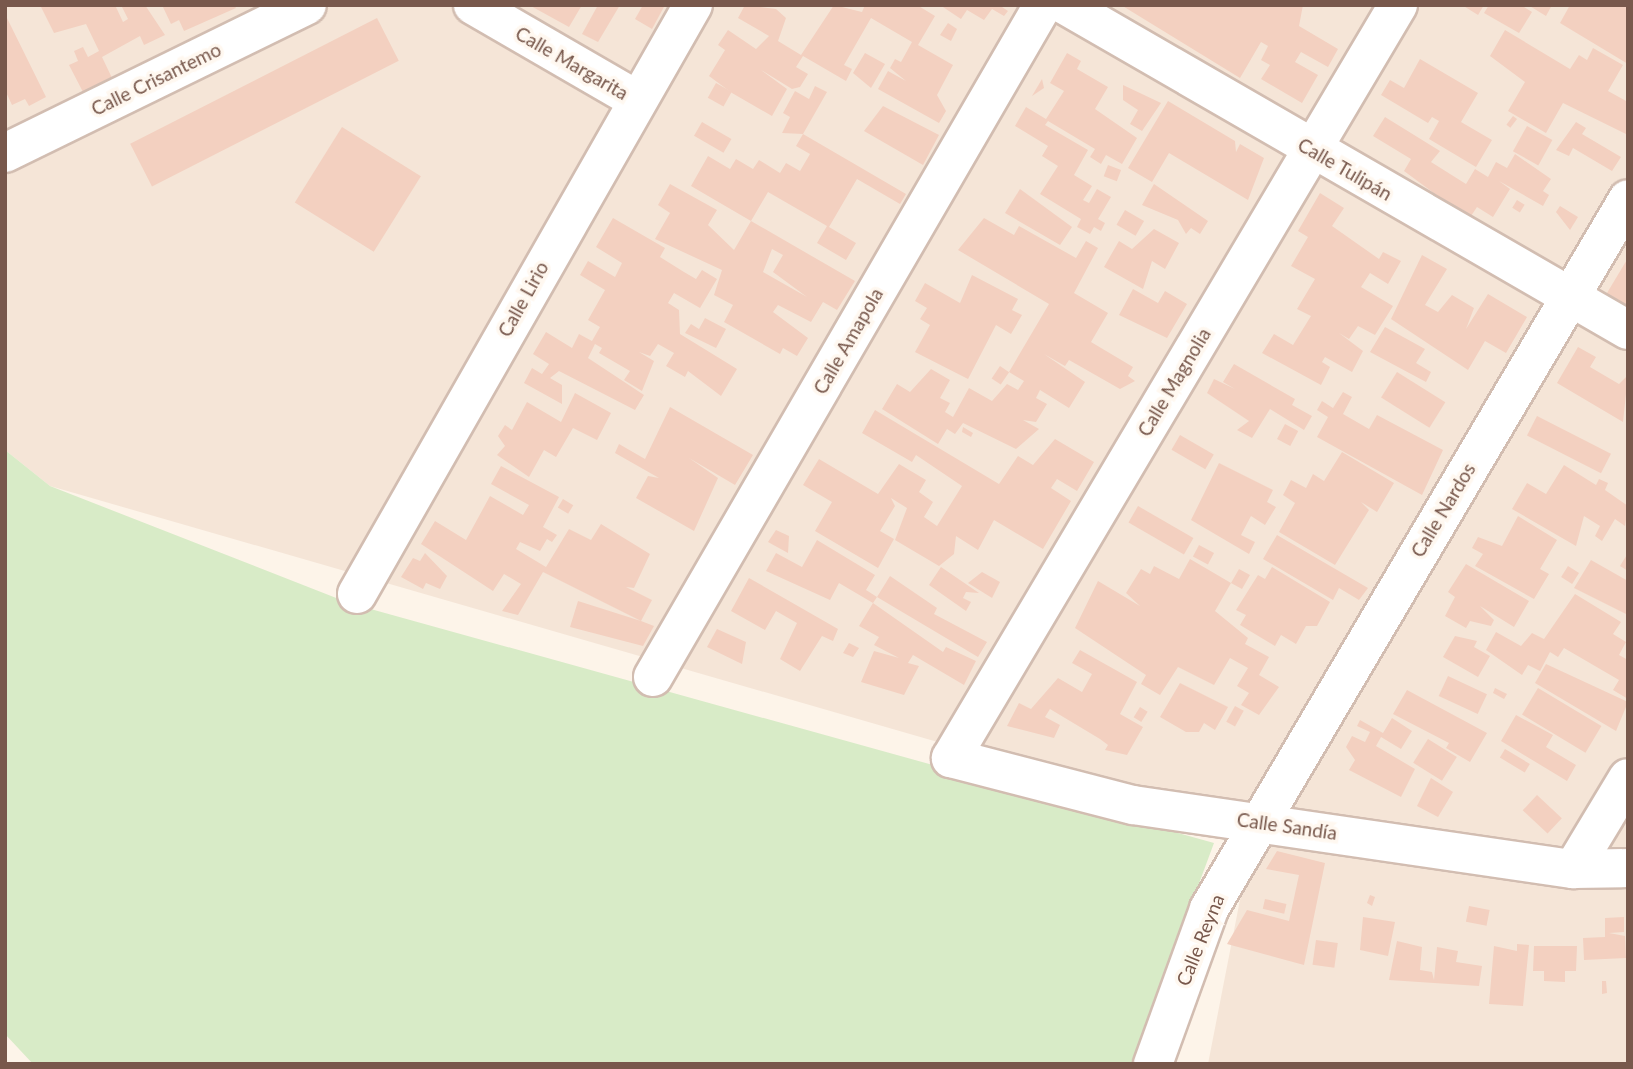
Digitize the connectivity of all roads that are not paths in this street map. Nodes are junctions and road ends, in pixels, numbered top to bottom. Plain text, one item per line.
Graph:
1 (307, 5) edge
2 (473, 5) edge
3 (693, 5) edge
4 (1044, 5) edge
5 (1065, 5) edge
6 (1398, 5) edge
7 (635, 99) junction
8 (1311, 150) junction
9 (5, 153) edge
10 (1628, 199) edge
11 (1570, 295) junction
12 (1628, 330) edge
13 (357, 594) dead end
14 (653, 677) dead end
15 (951, 758) joint
16 (1628, 778) edge
17 (1258, 821) junction
18 (1628, 868) edge
19 (1573, 869) junction
20 (1153, 1064) edge

1 - 9 street, Calle Crisantemo
2 - 7 street, Calle Margarita
3 - 7 street, Calle Lirio
4 - 14 street, Calle Amapola
5 - 8 street, Calle Tulipán
6 - 8 street, Calle Magnolia
7 - 13 street, Calle Lirio
8 - 11 street, Calle Tulipán
8 - 15 street, Calle Magnolia
10 - 11 street, Calle Nardos
11 - 12 street, Calle Tulipán
11 - 17 street, Calle Nardos
15 - 17 street, Calle Sandía
16 - 19 street
17 - 19 street, Calle Sandía
17 - 20 street, Calle Reyna
18 - 19 street, Calle Sandía

